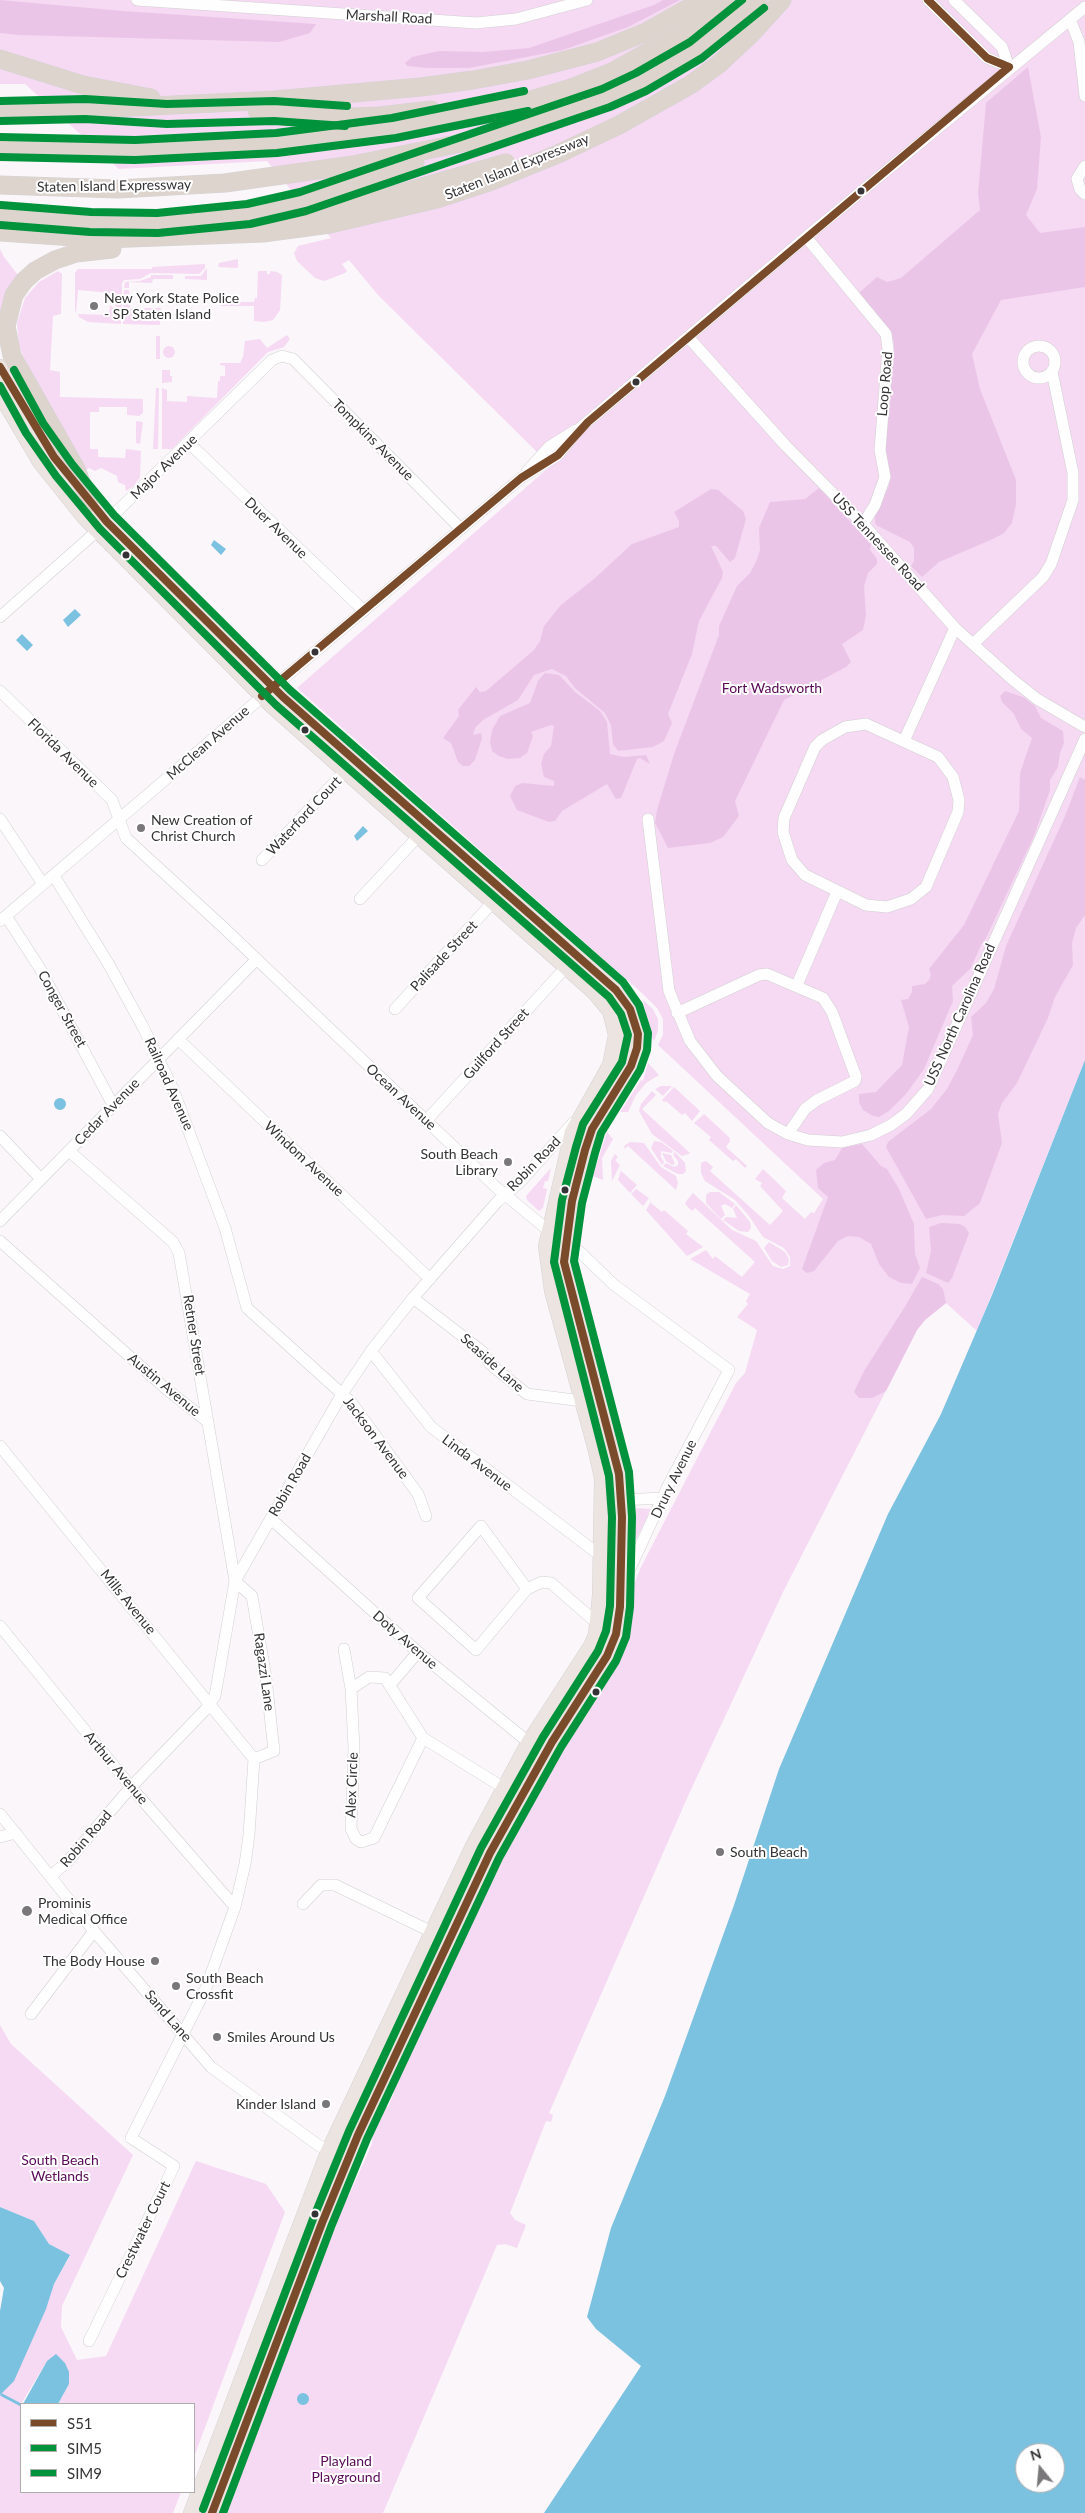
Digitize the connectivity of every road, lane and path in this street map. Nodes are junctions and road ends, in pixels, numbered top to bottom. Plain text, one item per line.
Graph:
1 (137, 0) edge
2 (587, 0) edge
3 (703, 0) edge
4 (726, 0) edge
5 (742, 0) edge
6 (758, 0) edge
7 (782, 0) edge
8 (928, 0) edge
9 (954, 0) edge
10 (190, 2) edge
11 (1085, 7) edge
12 (971, 17) junction
13 (1070, 19) junction
14 (964, 34) junction
15 (664, 57) junction
16 (0, 59) edge
17 (1009, 68) junction
18 (606, 87) junction
19 (1085, 96) edge
20 (524, 102) junction
21 (196, 103) junction
22 (86, 109) junction
23 (493, 109) junction
24 (0, 110) edge
25 (534, 124) junction
26 (0, 147) edge
27 (558, 154) junction
28 (1085, 166) edge
29 (0, 185) edge
30 (1085, 194) edge
31 (0, 216) edge
32 (157, 223) junction
33 (0, 232) edge
34 (263, 234) junction
35 (806, 236) junction
36 (688, 337) junction
37 (282, 356) joint
38 (1052, 372) dead end
39 (2, 373) edge
40 (0, 394) edge
41 (580, 428) junction
42 (189, 443) junction
43 (522, 478) junction
44 (90, 503) junction
45 (863, 524) junction
46 (102, 526) junction
47 (461, 530) junction
48 (364, 611) junction
49 (0, 617) edge
50 (956, 628) junction
51 (973, 644) junction
52 (0, 691) edge
53 (268, 692) junction
54 (1085, 727) edge
55 (1085, 739) edge
56 (904, 741) junction
57 (345, 772) junction
58 (0, 819) edge
59 (119, 819) junction
60 (648, 820) dead end
61 (429, 824) junction
62 (418, 836) junction
63 (262, 860) dead end
64 (54, 876) junction
65 (43, 884) junction
66 (837, 892) junction
67 (360, 899) dead end
68 (493, 902) junction
69 (3, 918) edge
70 (257, 959) junction
71 (566, 967) junction
72 (798, 985) junction
73 (395, 1009) dead end
74 (677, 1013) junction
75 (178, 1039) junction
76 (158, 1059) junction
77 (113, 1105) junction
78 (580, 1116) junction
79 (426, 1121) junction
80 (788, 1134) junction
81 (0, 1136) edge
82 (69, 1151) junction
83 (41, 1179) junction
84 (506, 1194) junction
85 (0, 1221) edge
86 (549, 1231) junction
87 (0, 1241) edge
88 (566, 1242) junction
89 (430, 1279) junction
90 (413, 1298) junction
91 (247, 1308) joint
92 (371, 1351) junction
93 (729, 1370) joint
94 (342, 1394) junction
95 (583, 1401) junction
96 (208, 1422) junction
97 (0, 1446) edge
98 (663, 1498) junction
99 (621, 1500) junction
100 (426, 1516) dead end
101 (271, 1519) junction
102 (601, 1556) junction
103 (235, 1581) junction
104 (527, 1589) junction
105 (620, 1590) junction
106 (598, 1624) junction
107 (0, 1626) edge
108 (344, 1649) dead end
109 (418, 1652) junction
110 (390, 1685) junction
111 (351, 1689) junction
112 (210, 1703) junction
113 (423, 1738) junction
114 (529, 1742) junction
115 (544, 1755) junction
116 (254, 1759) junction
117 (131, 1787) junction
118 (504, 1788) junction
119 (0, 1814) edge
120 (16, 1833) junction
121 (0, 1837) edge
122 (51, 1876) junction
123 (303, 1904) dead end
124 (235, 1907) junction
125 (94, 1931) junction
126 (432, 1932) junction
127 (397, 2007) junction
128 (31, 2014) dead end
129 (414, 2015) junction
130 (184, 2034) junction
131 (328, 2152) junction
132 (347, 2160) junction
133 (89, 2341) dead end
134 (191, 2513) edge
135 (212, 2513) edge

1 - 10 street, Marshall Road
2 - 10 street, Marshall Road
3 - 21 highway
4 - 15 highway
5 - 15 highway
6 - 15 highway, Staten Island Expressway
7 - 27 highway, Staten Island Expressway
8 - 14 street
9 - 12 street
11 - 13 street
12 - 14 street
12 - 17 street
13 - 17 street
13 - 19 street
14 - 17 street
15 - 18 highway
15 - 20 highway, Staten Island Expressway
15 - 25 highway, Staten Island Expressway
16 - 21 highway
17 - 35 street
18 - 20 highway
18 - 25 highway
20 - 23 highway, Staten Island Expressway
21 - 22 highway
22 - 23 highway
22 - 24 highway
23 - 26 highway, Staten Island Expressway
25 - 29 highway, Staten Island Expressway
25 - 32 highway
27 - 32 highway
27 - 34 highway, Staten Island Expressway
28 - 30 street
31 - 32 highway
33 - 34 highway, Staten Island Expressway
34 - 44 highway
35 - 36 street
35 - 45 street, Loop Road
36 - 41 street
36 - 45 street, USS Tennessee Road
37 - 42 street, Major Avenue
37 - 47 street, Tompkins Avenue
38 - 51 street
39 - 44 main road
40 - 46 main road
41 - 43 street, McClean Avenue
41 - 43 street
42 - 46 street, Major Avenue
42 - 48 street, Duer Avenue
43 - 47 street, McClean Avenue
44 - 46 main road
45 - 50 street, USS Tennessee Road
46 - 49 street, Major Avenue
46 - 53 main road
47 - 48 street, McClean Avenue
48 - 53 street, McClean Avenue
50 - 51 street, USS Tennessee Road
50 - 56 street
51 - 54 street, USS Tennessee Road
52 - 59 street, Florida Avenue
53 - 57 main road
53 - 59 street, McClean Avenue
53 - 61 main road
55 - 80 street, USS North Carolina Road
56 - 66 street
56 - 66 street
57 - 62 main road
57 - 63 street, Waterford Court
58 - 65 street
59 - 64 street, McClean Avenue
59 - 70 street, Ocean Avenue
60 - 74 street, USS North Carolina Road
61 - 62 street
61 - 88 main road
62 - 67 street
62 - 68 main road
64 - 65 street, McClean Avenue
64 - 76 street, Railroad Avenue
65 - 69 street, McClean Avenue
66 - 72 street
68 - 71 main road
68 - 73 street, Palisade Street
69 - 77 street, Conger Street
70 - 75 street, Cedar Avenue
70 - 79 street, Ocean Avenue
71 - 78 main road
71 - 79 street, Guilford Street
72 - 74 street
72 - 80 street
74 - 80 street, USS North Carolina Road
75 - 76 street, Cedar Avenue
75 - 89 street, Windom Avenue
76 - 77 street, Cedar Avenue
76 - 91 street, Railroad Avenue
77 - 82 street, Cedar Avenue
78 - 84 street, Robin Road
78 - 86 main road
79 - 84 street, Ocean Avenue
81 - 83 street
82 - 83 street, Cedar Avenue
82 - 96 street, Retner Street
83 - 85 street, Cedar Avenue
84 - 86 street, Ocean Avenue
84 - 89 street, Robin Road
86 - 88 street, Ocean Avenue
86 - 95 main road
87 - 96 street, Austin Avenue
88 - 93 street, Ocean Avenue
88 - 99 main road
89 - 90 street, Robin Road
90 - 92 street, Robin Road
90 - 95 street, Seaside Lane
91 - 94 street, Jackson Avenue
92 - 94 street, Robin Road
92 - 102 street, Linda Avenue
93 - 98 street, Drury Avenue
94 - 100 street, Jackson Avenue
94 - 101 street, Robin Road
95 - 102 main road
96 - 103 street, Austin Avenue
97 - 112 street, Mills Avenue
98 - 99 street
98 - 105 street, Drury Avenue
99 - 105 main road
101 - 103 street, Robin Road
101 - 109 street, Doty Avenue
102 - 106 main road
103 - 112 street, Robin Road
103 - 116 street, Ragazzi Lane
104 - 104 street
104 - 106 street
105 - 115 main road
106 - 114 main road
107 - 117 street, Arthur Avenue
108 - 111 street, Alex Circle
109 - 110 street
109 - 114 street, Doty Avenue
110 - 111 street
110 - 113 street
111 - 113 street, Alex Circle
112 - 116 street, Mills Avenue
112 - 117 street, Robin Road
113 - 118 street
114 - 115 street, Doty Avenue
114 - 118 main road
115 - 129 main road
116 - 124 street
117 - 122 street, Robin Road
117 - 124 street, Arthur Avenue
118 - 126 main road
119 - 120 street, Sand Lane
120 - 121 street
120 - 122 street, Sand Lane
122 - 125 street, Sand Lane
123 - 126 street
124 - 130 street
125 - 128 street
125 - 130 street, Sand Lane
126 - 127 main road
127 - 129 main road
127 - 131 main road
129 - 132 main road
130 - 131 street, Sand Lane
130 - 133 street, Crestwater Court
131 - 132 street, Sand Lane
131 - 134 main road
132 - 135 main road

